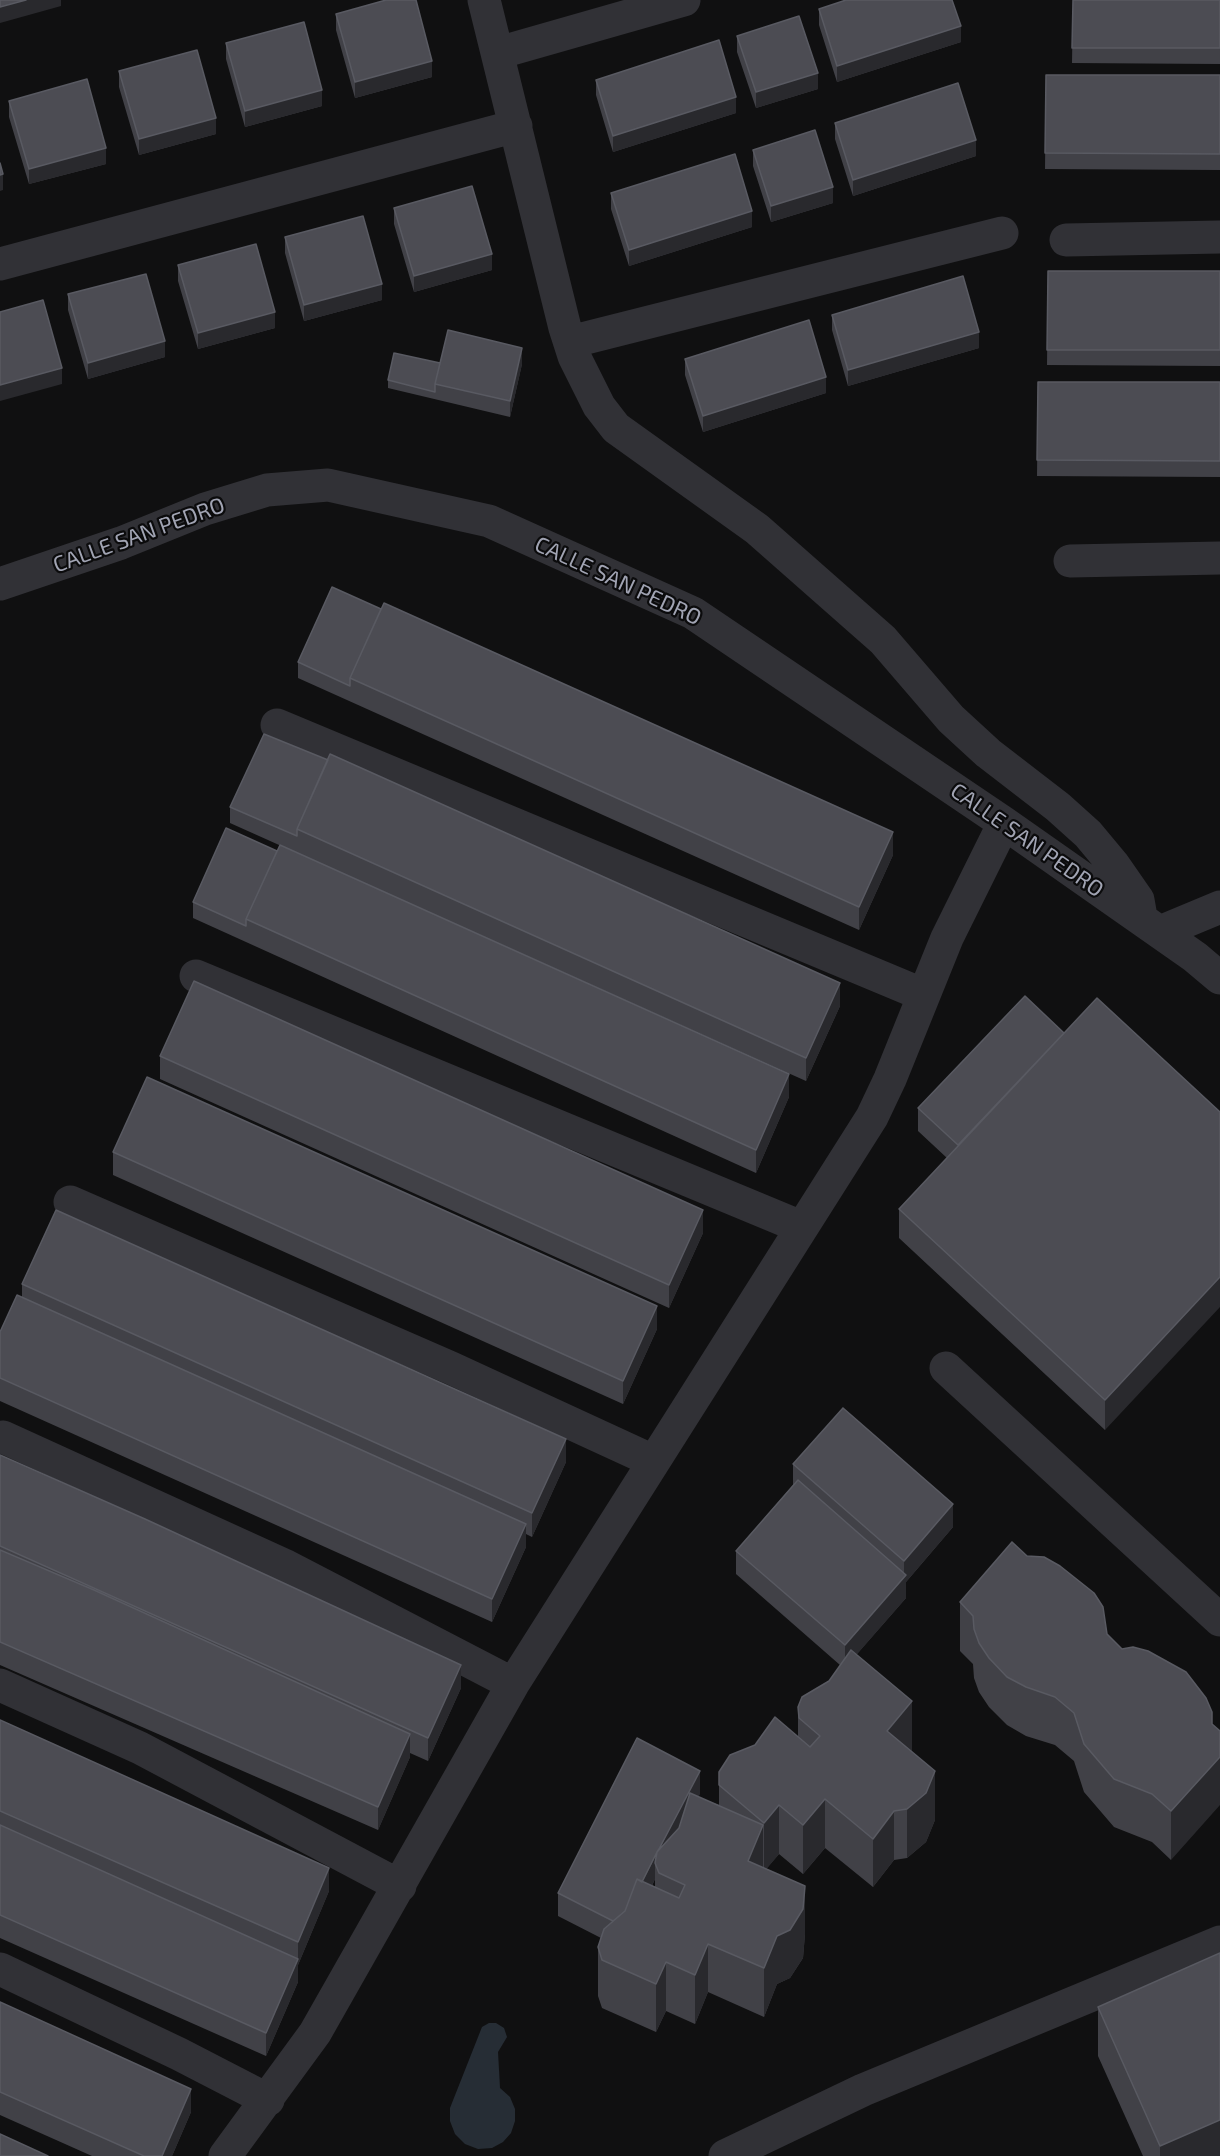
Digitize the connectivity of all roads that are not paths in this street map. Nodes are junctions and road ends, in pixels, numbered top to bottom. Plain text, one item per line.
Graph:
1 (484, 0) edge
2 (684, 0) edge
3 (498, 53) junction
4 (516, 126) junction
5 (1002, 233) dead end
6 (1220, 237) edge
7 (1066, 240) dead end
8 (0, 264) edge
9 (570, 342) junction
10 (1220, 558) edge
11 (1070, 561) dead end
12 (0, 584) edge
13 (277, 725) dead end
14 (1004, 824) junction
15 (1220, 907) edge
16 (1151, 926) junction
17 (1208, 952) edge
18 (196, 976) dead end
19 (1220, 978) edge
20 (924, 995) junction
21 (70, 1202) dead end
22 (801, 1227) junction
23 (946, 1368) dead end
24 (3, 1437) dead end
25 (652, 1461) junction
26 (1220, 1620) edge
27 (513, 1684) junction
28 (0, 1685) edge
29 (400, 1886) junction
30 (1220, 1942) edge
31 (0, 1969) edge
32 (268, 2100) junction
33 (225, 2156) edge
34 (725, 2156) edge

1 - 3 street
2 - 3 street
3 - 4 street
4 - 8 street
4 - 9 street
5 - 9 street
6 - 7 street
9 - 16 street
10 - 11 street
12 - 14 street, CALLE SAN PEDRO
13 - 20 street
14 - 16 street, CALLE SAN PEDRO
14 - 20 street
15 - 16 street
16 - 17 street, CALLE SAN PEDRO
17 - 19 street, CALLE SAN PEDRO
18 - 22 street
20 - 22 street
21 - 25 street
22 - 25 street
23 - 26 street
24 - 27 street
25 - 27 street
27 - 29 street
28 - 29 street
29 - 32 street
30 - 34 street
31 - 32 street
32 - 33 street

